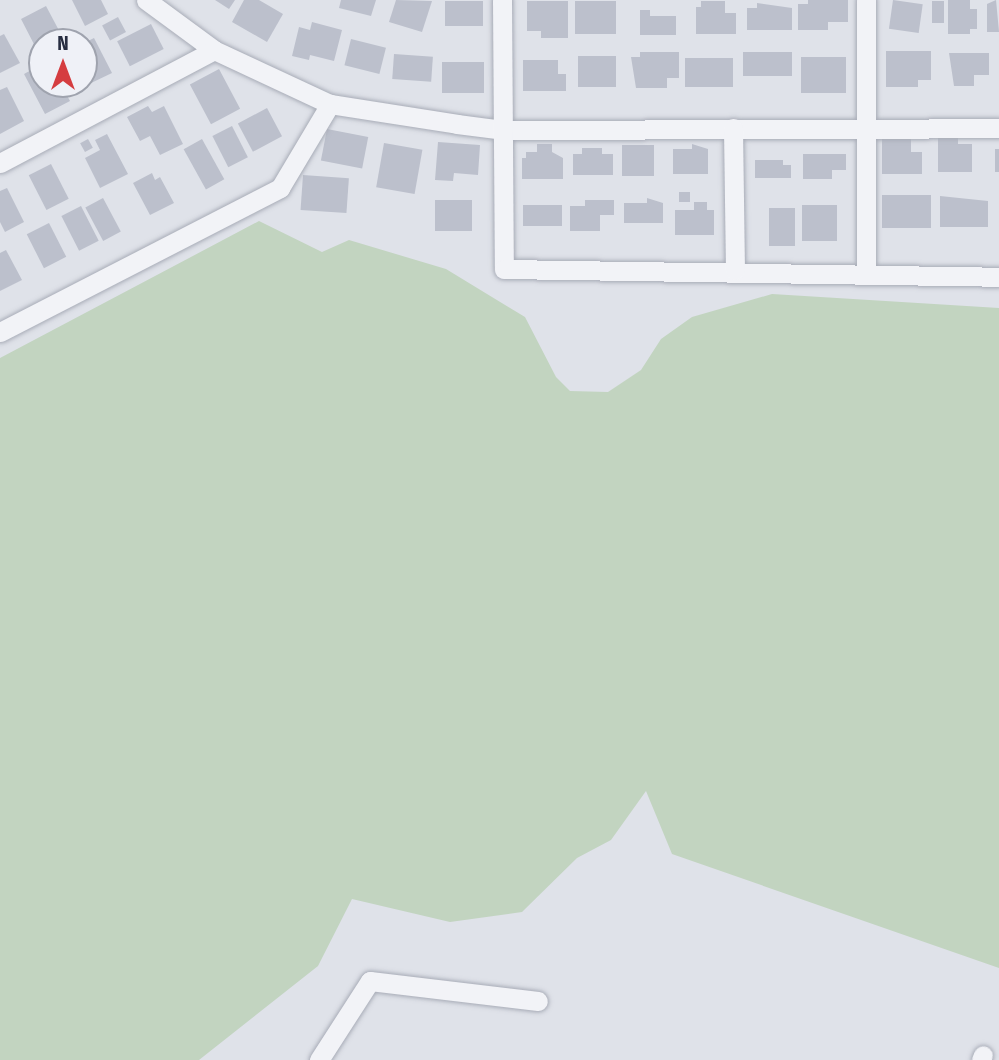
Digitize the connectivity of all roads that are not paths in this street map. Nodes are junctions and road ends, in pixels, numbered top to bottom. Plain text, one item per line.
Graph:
1 (146, 0) edge
2 (502, 0) edge
3 (866, 0) edge
4 (214, 50) junction
5 (330, 104) junction
6 (866, 126) junction
7 (733, 128) junction
8 (999, 128) edge
9 (503, 130) junction
10 (0, 163) edge
11 (735, 270) junction
12 (866, 274) junction
13 (999, 277) edge
14 (0, 332) edge
15 (538, 1001) dead end
16 (319, 1060) edge

1 - 4 street
2 - 9 street
3 - 6 street
4 - 5 street
4 - 10 street
5 - 9 street
5 - 14 street
6 - 7 street
6 - 8 street
6 - 12 street
7 - 9 street
7 - 11 street
9 - 11 street
11 - 12 street
12 - 13 street
15 - 16 street

